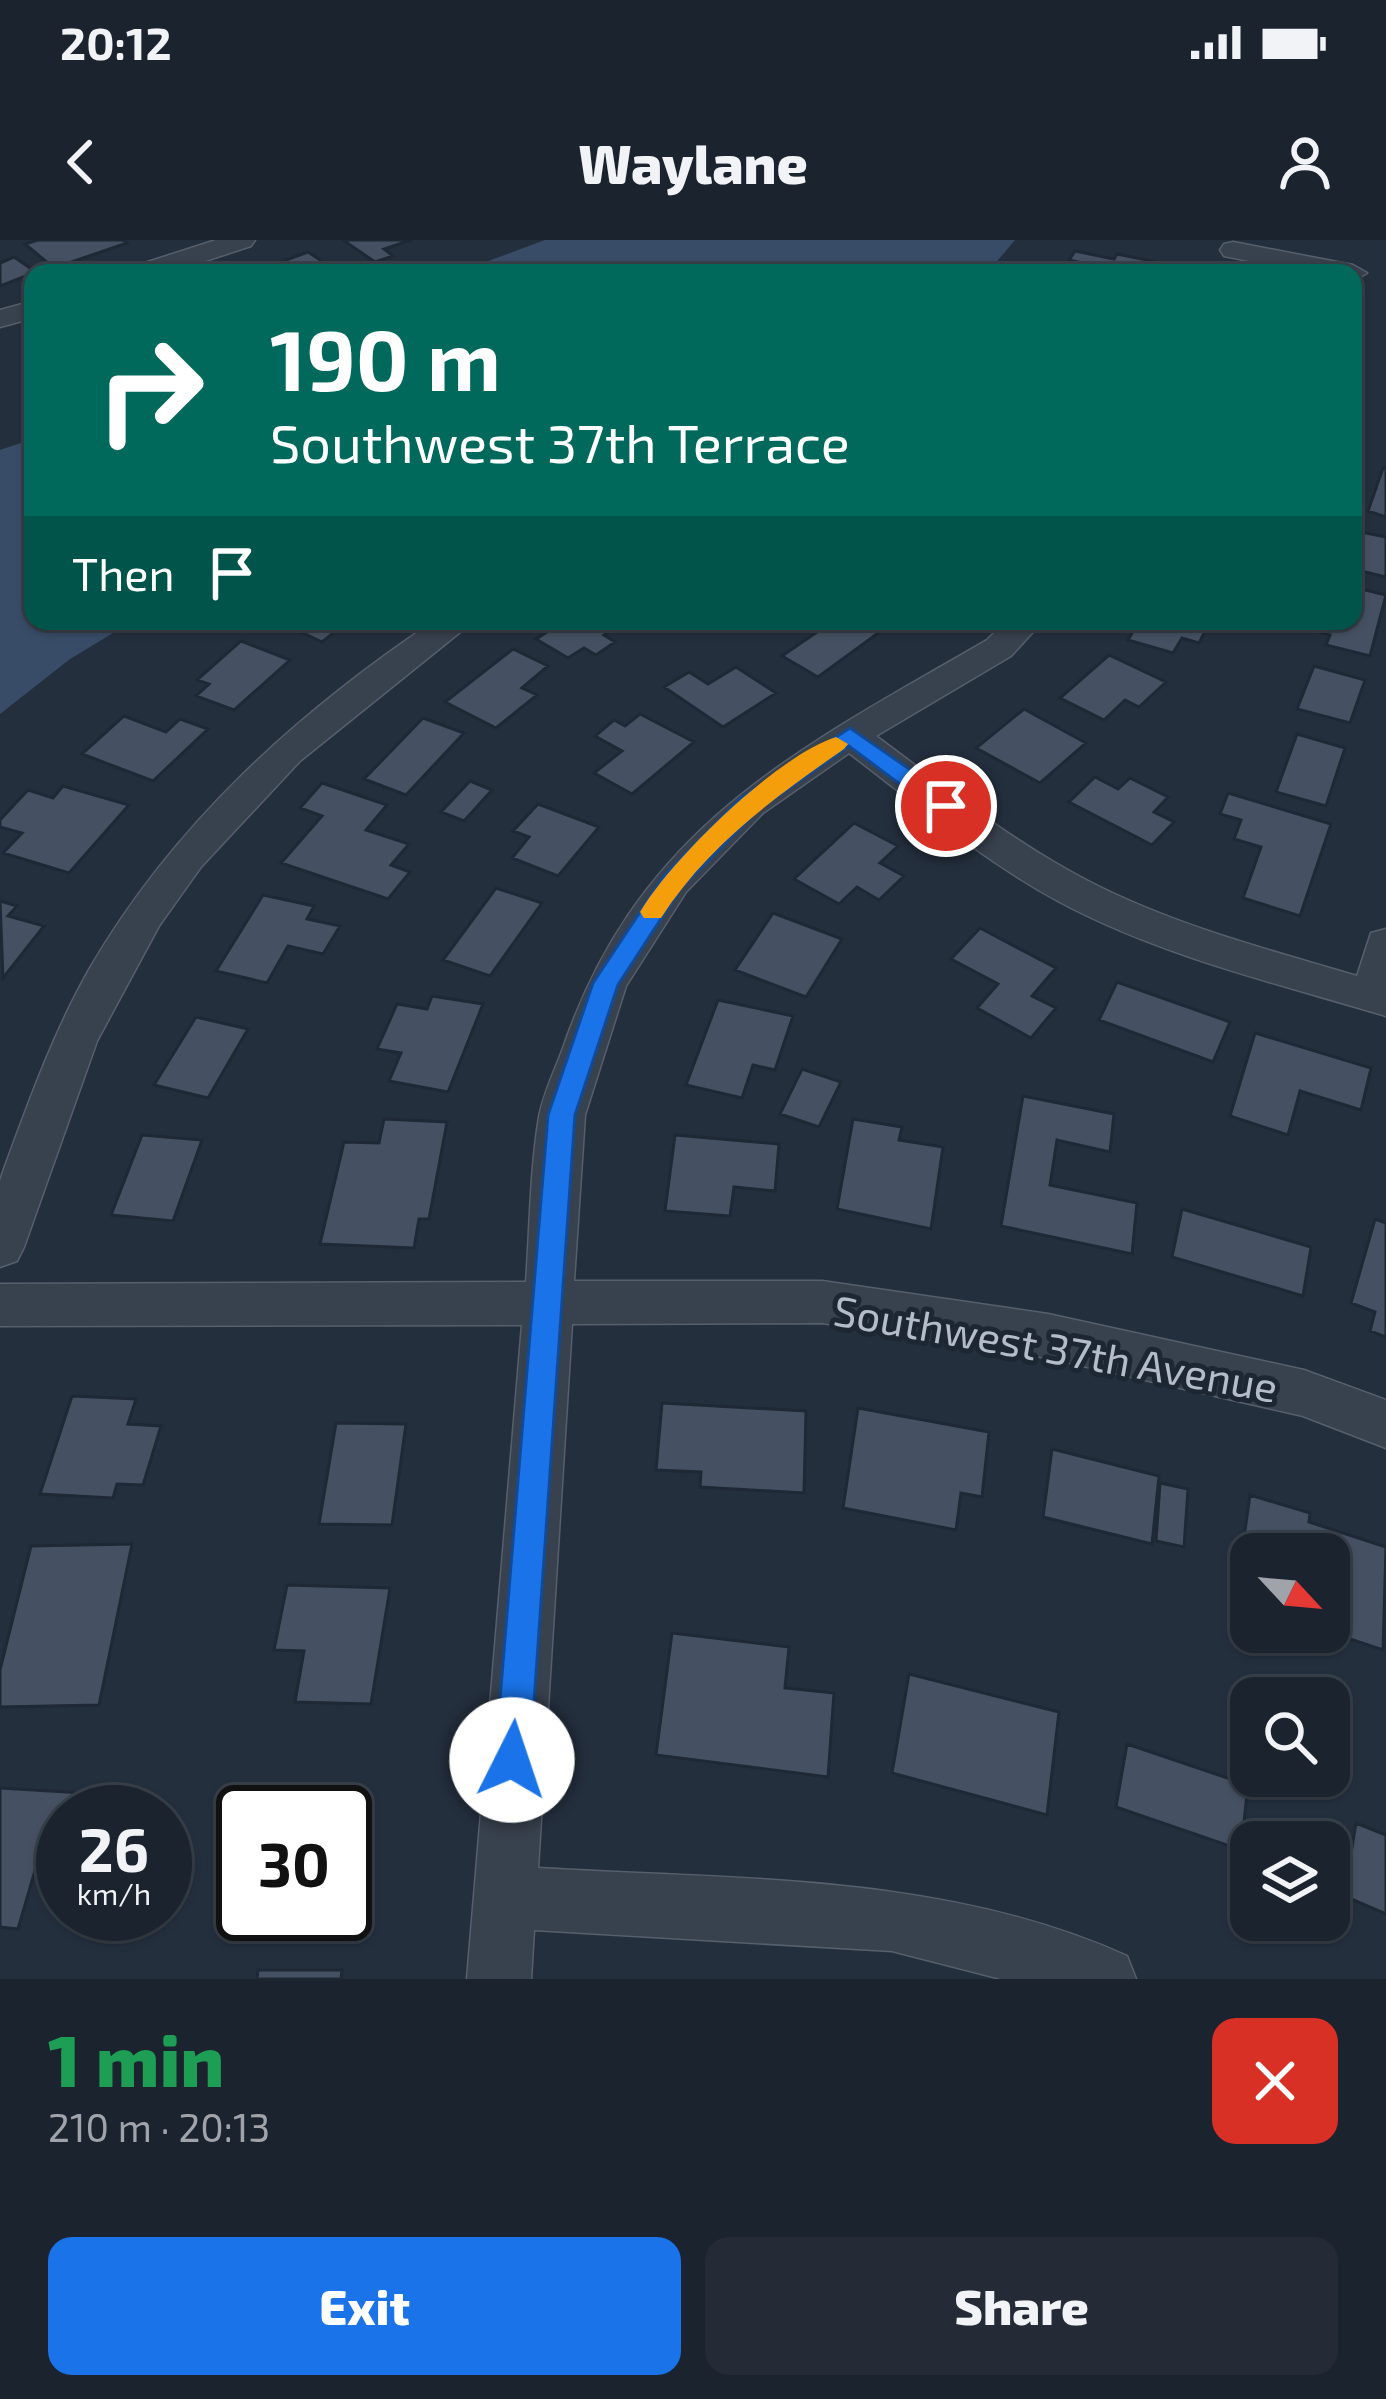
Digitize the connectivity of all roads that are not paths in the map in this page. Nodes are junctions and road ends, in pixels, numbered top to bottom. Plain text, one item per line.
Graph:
1 (242, 240) edge
2 (1230, 254) edge
3 (169, 264) edge
4 (1295, 264) edge
5 (443, 630) edge
6 (1017, 630) edge
7 (850, 735) junction
8 (1386, 944) edge
9 (1379, 998) edge
10 (0, 1246) edge
11 (545, 1301) junction
12 (0, 1305) edge
13 (1386, 1424) edge
14 (502, 1897) junction
15 (499, 1979) edge
16 (1104, 1979) edge

1 - 3 street
2 - 4 street
5 - 10 street
6 - 7 street
7 - 9 street
7 - 11 street
8 - 9 street
11 - 12 street, Southwest 37th Avenue
11 - 13 street, Southwest 37th Avenue
11 - 14 street
14 - 15 street
14 - 16 street

